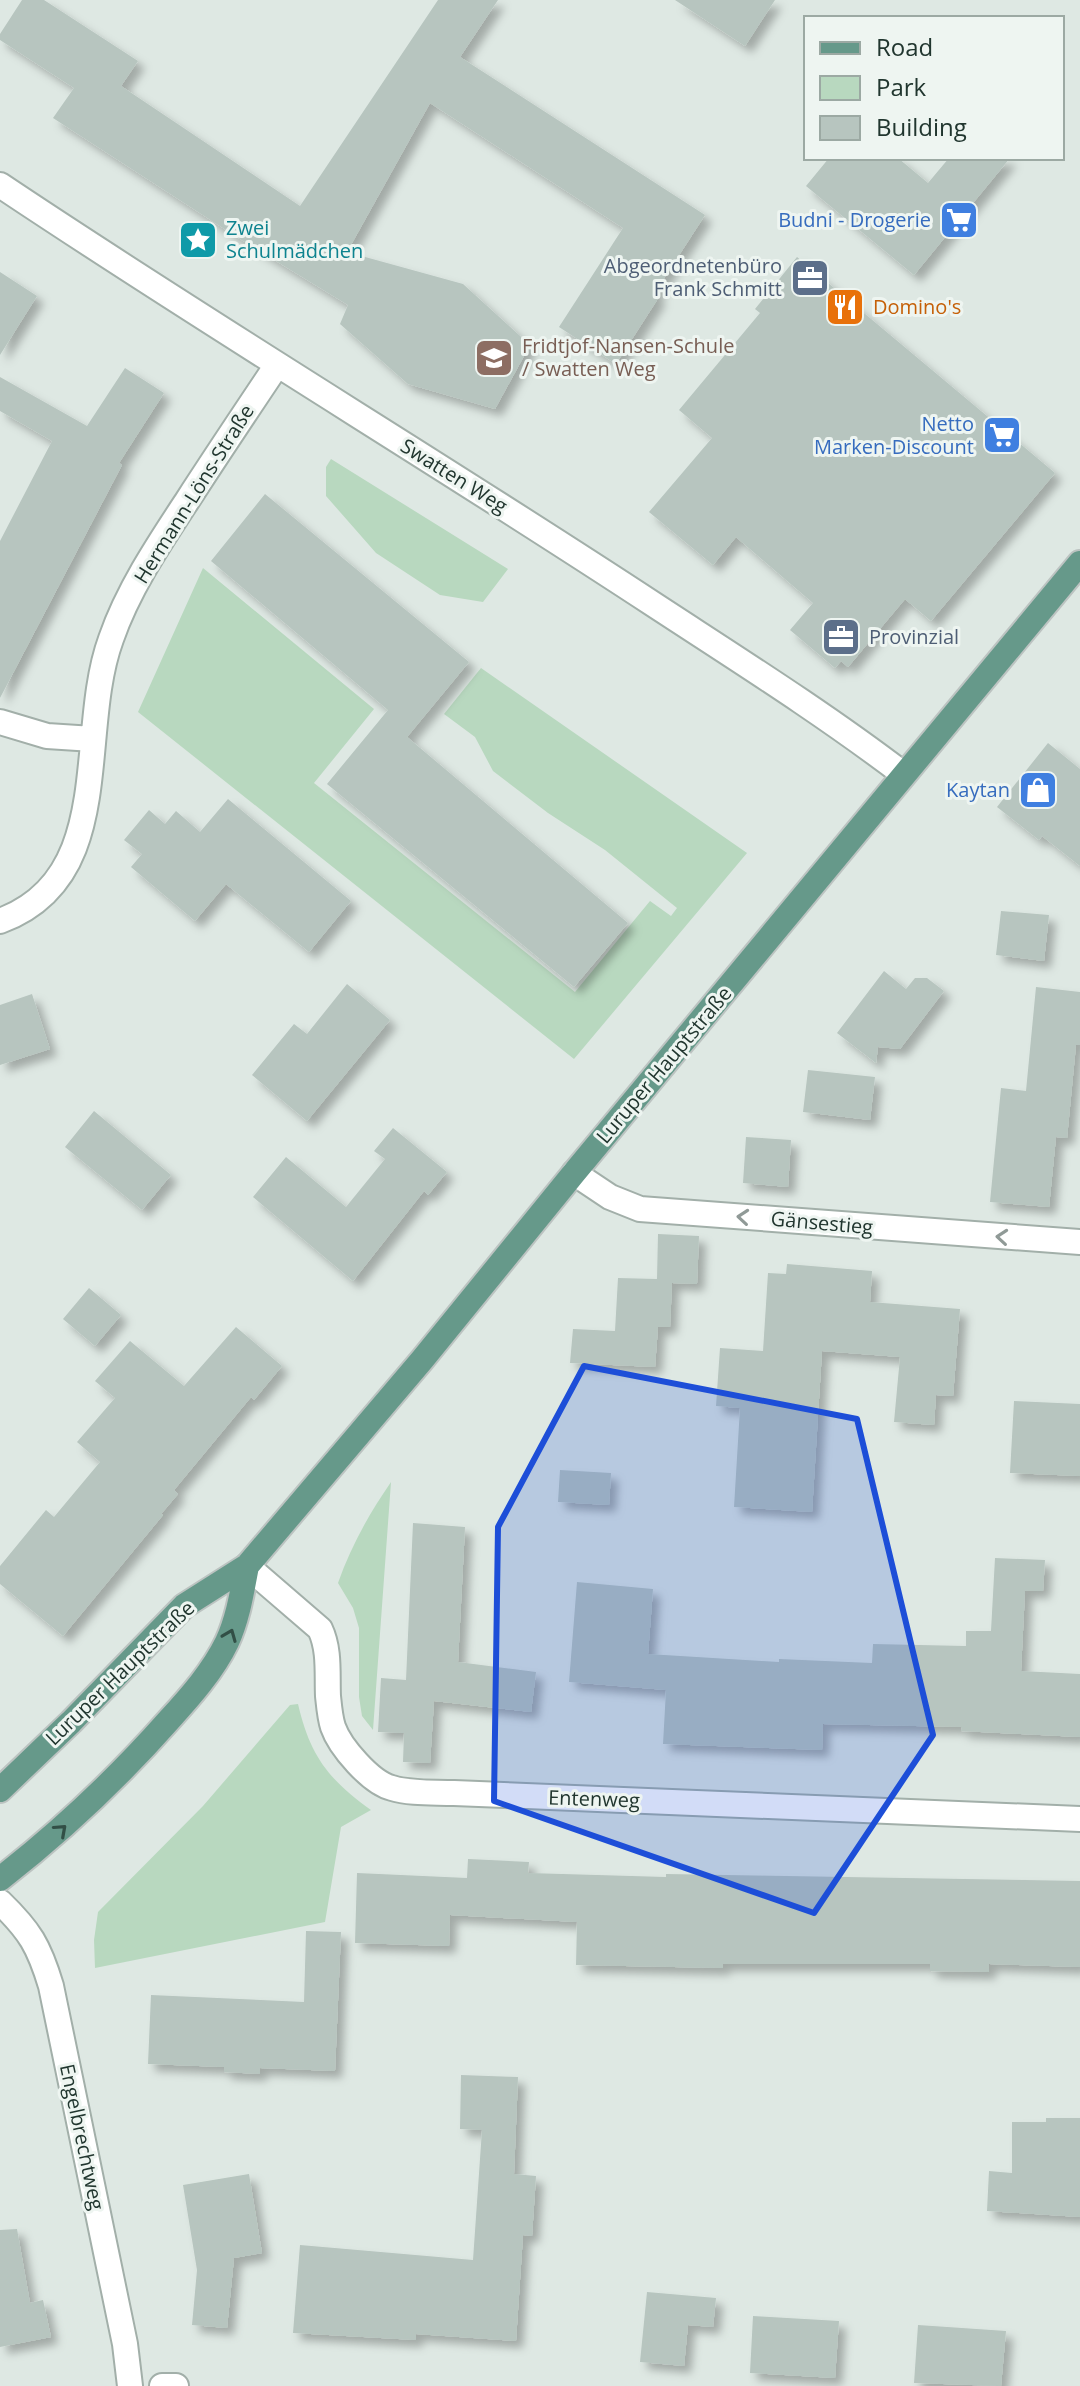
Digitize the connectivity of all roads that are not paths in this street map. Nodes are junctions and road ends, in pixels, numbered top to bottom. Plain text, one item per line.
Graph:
1 (0, 185) edge
2 (277, 365) junction
3 (1080, 563) edge
4 (0, 722) edge
5 (93, 739) junction
6 (903, 774) junction
7 (0, 921) edge
8 (574, 1173) junction
9 (1080, 1242) edge
10 (247, 1566) junction
11 (0, 1790) edge
12 (1080, 1819) edge
13 (0, 1879) edge
14 (0, 1902) edge
15 (130, 2386) edge
16 (162, 2386) edge
17 (176, 2386) edge

1 - 2 street, Swatten Weg
2 - 5 street, Hermann-Löns-Straße
2 - 6 street, Swatten Weg
3 - 6 main road, Luruper Hauptstraße
4 - 5 street
5 - 7 street, Hermann-Löns-Straße
6 - 8 main road, Luruper Hauptstraße
9 -> 8 street, Gänsestieg
8 - 10 main road, Luruper Hauptstraße
10 - 11 main road, Luruper Hauptstraße
10 - 12 street, Entenweg
13 -> 10 main road, Luruper Hauptstraße
14 - 15 street, Engelbrechtweg
16 - 17 street

